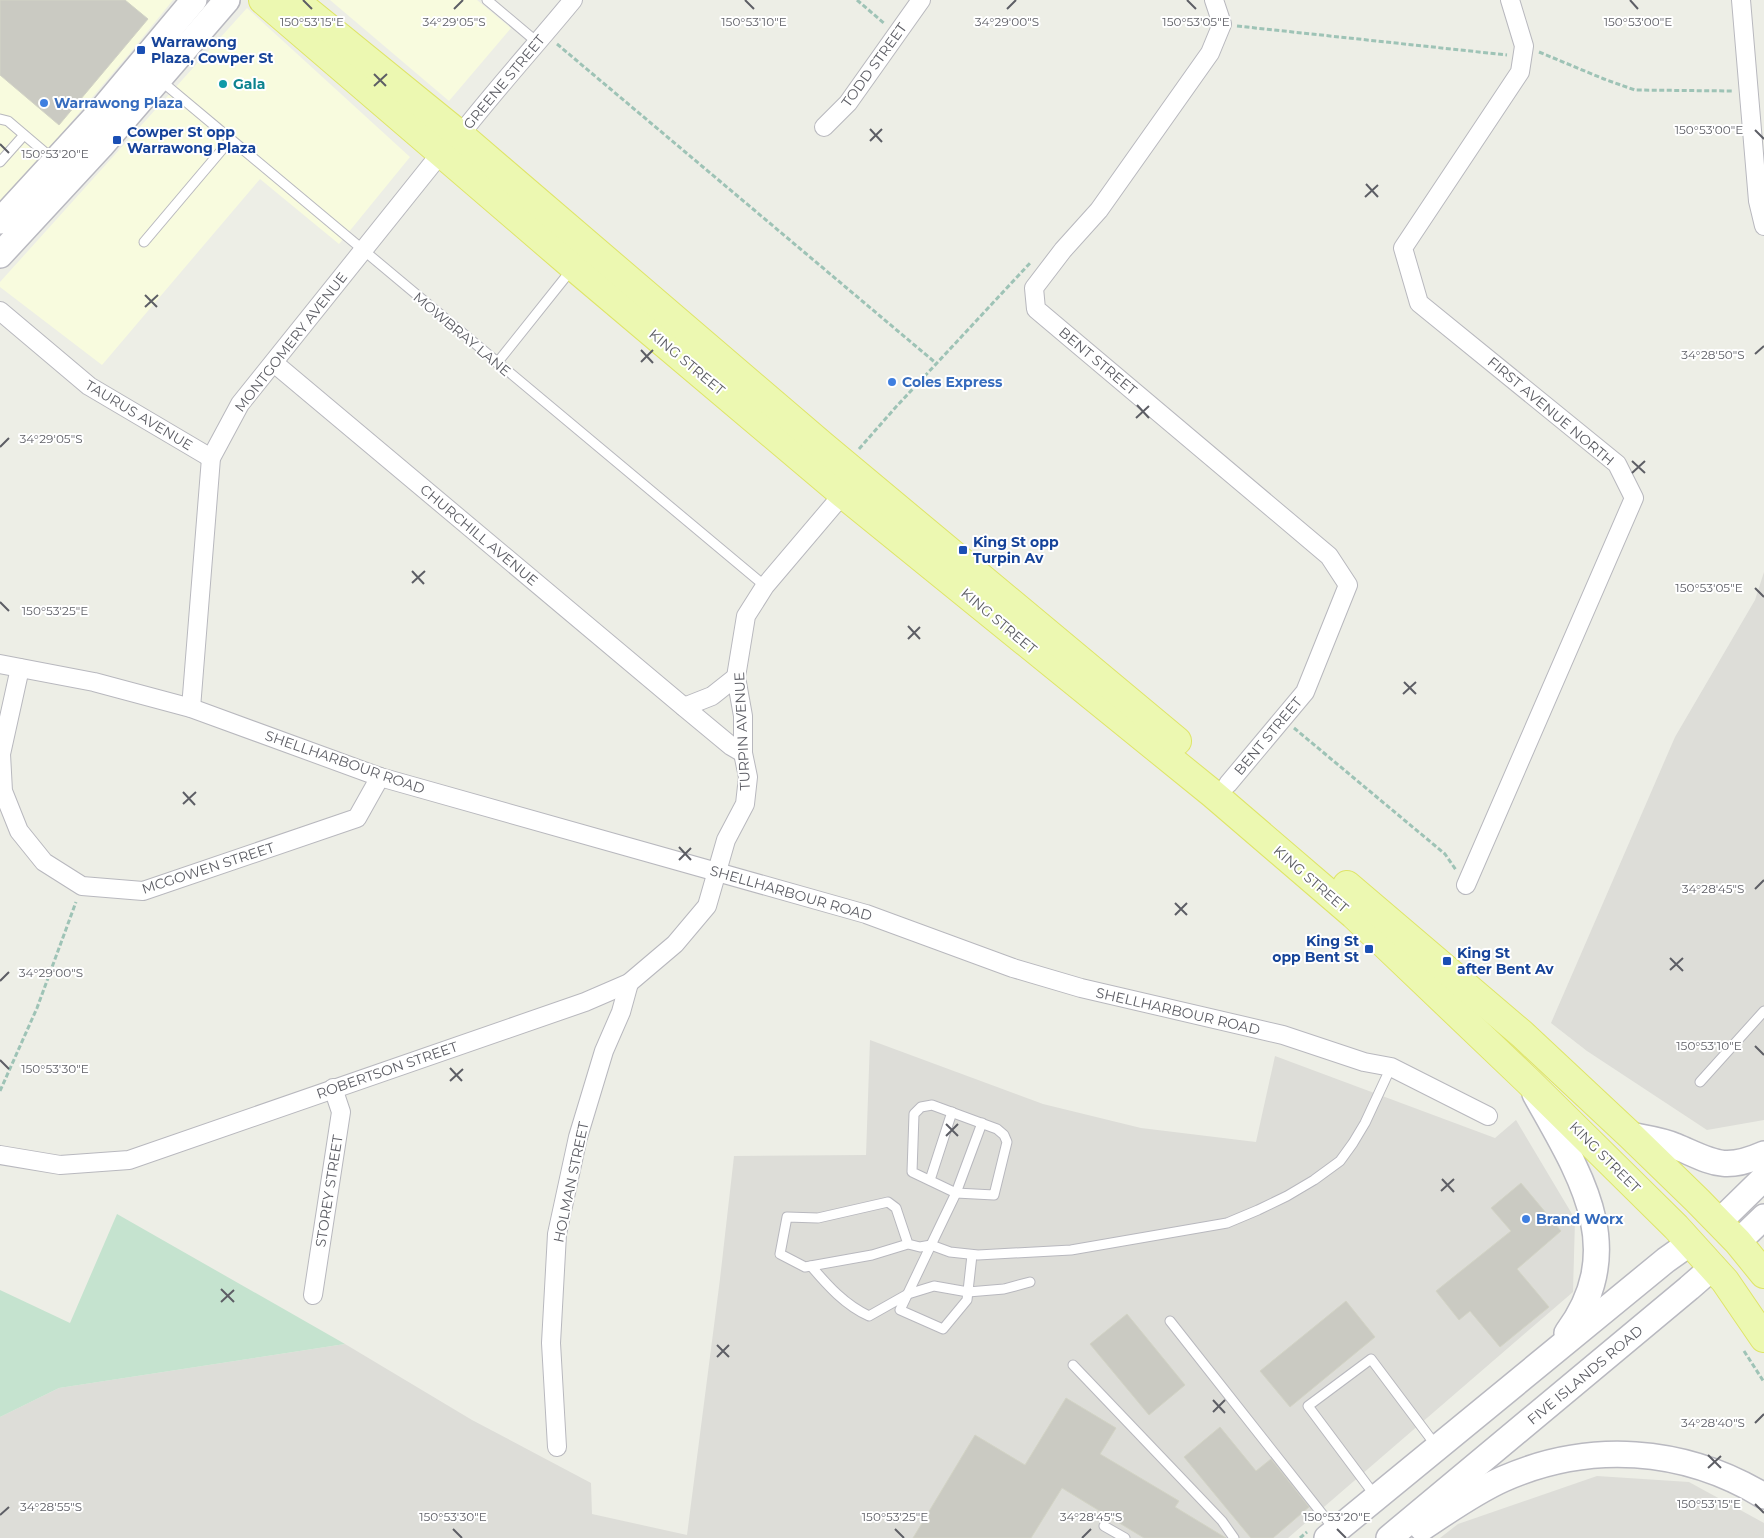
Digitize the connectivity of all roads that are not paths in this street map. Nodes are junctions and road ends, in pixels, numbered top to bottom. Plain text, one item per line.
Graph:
1 (194, 0) edge
2 (228, 0) edge
3 (262, 0) edge
4 (294, 0) edge
5 (487, 0) edge
6 (573, 0) edge
7 (921, 0) edge
8 (1214, 0) edge
9 (1510, 0) edge
10 (1741, 0) edge
11 (541, 39) junction
12 (160, 79) junction
13 (0, 118) edge
14 (824, 127) dead end
15 (24, 135) junction
16 (231, 140) junction
17 (450, 144) junction
18 (0, 162) edge
19 (56, 162) junction
20 (0, 221) edge
21 (1764, 226) edge
22 (144, 242) dead end
23 (362, 250) junction
24 (0, 255) edge
25 (568, 273) junction
26 (0, 311) edge
27 (274, 363) junction
28 (497, 363) junction
29 (823, 446) junction
30 (211, 458) junction
31 (843, 494) junction
32 (765, 586) junction
33 (0, 664) edge
34 (20, 668) junction
35 (736, 677) junction
36 (684, 707) junction
37 (191, 708) junction
38 (743, 753) junction
39 (380, 777) junction
40 (1228, 784) junction
41 (718, 871) junction
42 (1466, 885) road end
43 (629, 983) junction
44 (1764, 1011) edge
45 (1391, 1067) junction
46 (1528, 1081) junction
47 (1700, 1082) dead end
48 (333, 1088) junction
49 (952, 1112) junction
50 (1488, 1116) dead end
51 (982, 1124) junction
52 (1630, 1135) junction
53 (1764, 1154) edge
54 (0, 1155) edge
55 (1764, 1178) edge
56 (930, 1180) junction
57 (956, 1193) junction
58 (1764, 1217) edge
59 (1719, 1222) junction
60 (1738, 1242) junction
61 (1690, 1243) junction
62 (908, 1244) junction
63 (931, 1245) junction
64 (972, 1255) junction
65 (811, 1266) junction
66 (1713, 1267) junction
67 (1764, 1274) edge
68 (1030, 1282) dead end
69 (968, 1292) junction
70 (908, 1294) junction
71 (313, 1295) dead end
72 (1170, 1321) dead end
73 (1754, 1343) edge
74 (1549, 1357) junction
75 (1073, 1365) dead end
76 (557, 1447) dead end
77 (1437, 1447) junction
78 (1764, 1496) edge
79 (1376, 1497) junction
80 (1104, 1526) dead end
81 (1332, 1534) edge
82 (1125, 1538) edge
83 (1234, 1538) edge
84 (1389, 1538) edge
85 (1406, 1538) edge

1 - 19 main road
2 - 12 main road
3 - 17 main road, KING STREET
4 - 17 main road, KING STREET
5 - 11 lane
6 - 11 street, GREENE STREET
7 - 14 street, TODD STREET
8 - 40 street, BENT STREET
9 - 42 street, FIRST AVENUE NORTH
10 - 21 street
11 - 17 street, GREENE STREET
12 - 16 lane, MOWBRAY LANE
12 - 24 main road
13 - 15 lane
15 - 18 lane
15 - 19 lane
16 - 22 lane
16 - 23 lane, MOWBRAY LANE
17 - 23 street, MONTGOMERY AVENUE
17 - 25 main road, KING STREET
17 - 29 main road, KING STREET
19 - 20 main road
23 - 27 street, MONTGOMERY AVENUE
23 - 28 lane, MOWBRAY LANE
25 - 28 lane
25 - 31 main road, KING STREET
26 - 30 street, TAURUS AVENUE
27 - 30 street, MONTGOMERY AVENUE
27 - 36 street, CHURCHILL AVENUE
28 - 32 lane, MOWBRAY LANE
29 - 31 street
29 - 40 main road, KING STREET
30 - 37 street, MONTGOMERY AVENUE
31 - 32 street, TURPIN AVENUE
31 - 46 main road, KING STREET
32 - 35 street, TURPIN AVENUE
33 - 34 street, SHELLHARBOUR ROAD
34 - 37 street, SHELLHARBOUR ROAD
34 - 39 street, MCGOWEN STREET
35 - 36 street
35 - 38 street, TURPIN AVENUE
36 - 38 street, CHURCHILL AVENUE
37 - 39 street, SHELLHARBOUR ROAD
38 - 41 street, TURPIN AVENUE
39 - 41 street, SHELLHARBOUR ROAD
40 - 52 main road, KING STREET
41 - 43 street, ROBERTSON STREET
41 - 45 street, SHELLHARBOUR ROAD
43 - 48 street, ROBERTSON STREET
43 - 76 street, HOLMAN STREET
44 - 47 lane
45 - 50 street, SHELLHARBOUR ROAD
45 - 64 lane
46 - 61 main road, KING STREET
46 - 74 main road
48 - 54 street, ROBERTSON STREET
48 - 71 street, STOREY STREET
49 - 51 lane
49 - 56 lane
49 - 56 lane
51 - 57 lane
51 - 57 lane
52 - 53 main road
52 - 59 main road, KING STREET
55 - 59 main road
56 - 57 lane
57 - 63 lane
58 - 60 main road
59 - 60 main road, KING STREET
59 - 61 main road
60 - 66 main road
60 - 67 main road
61 - 66 main road, KING STREET
61 - 74 main road
62 - 63 lane
62 - 65 lane
62 - 65 lane
63 - 64 lane
63 - 70 lane
64 - 69 lane
65 - 70 lane
66 - 73 main road
66 - 84 main road, FIVE ISLANDS ROAD
68 - 69 lane
69 - 70 lane
69 - 70 lane
72 - 81 lane
74 - 77 main road
75 - 83 lane
77 - 79 main road
77 - 79 lane
78 - 85 main road
79 - 81 main road
80 - 82 lane

